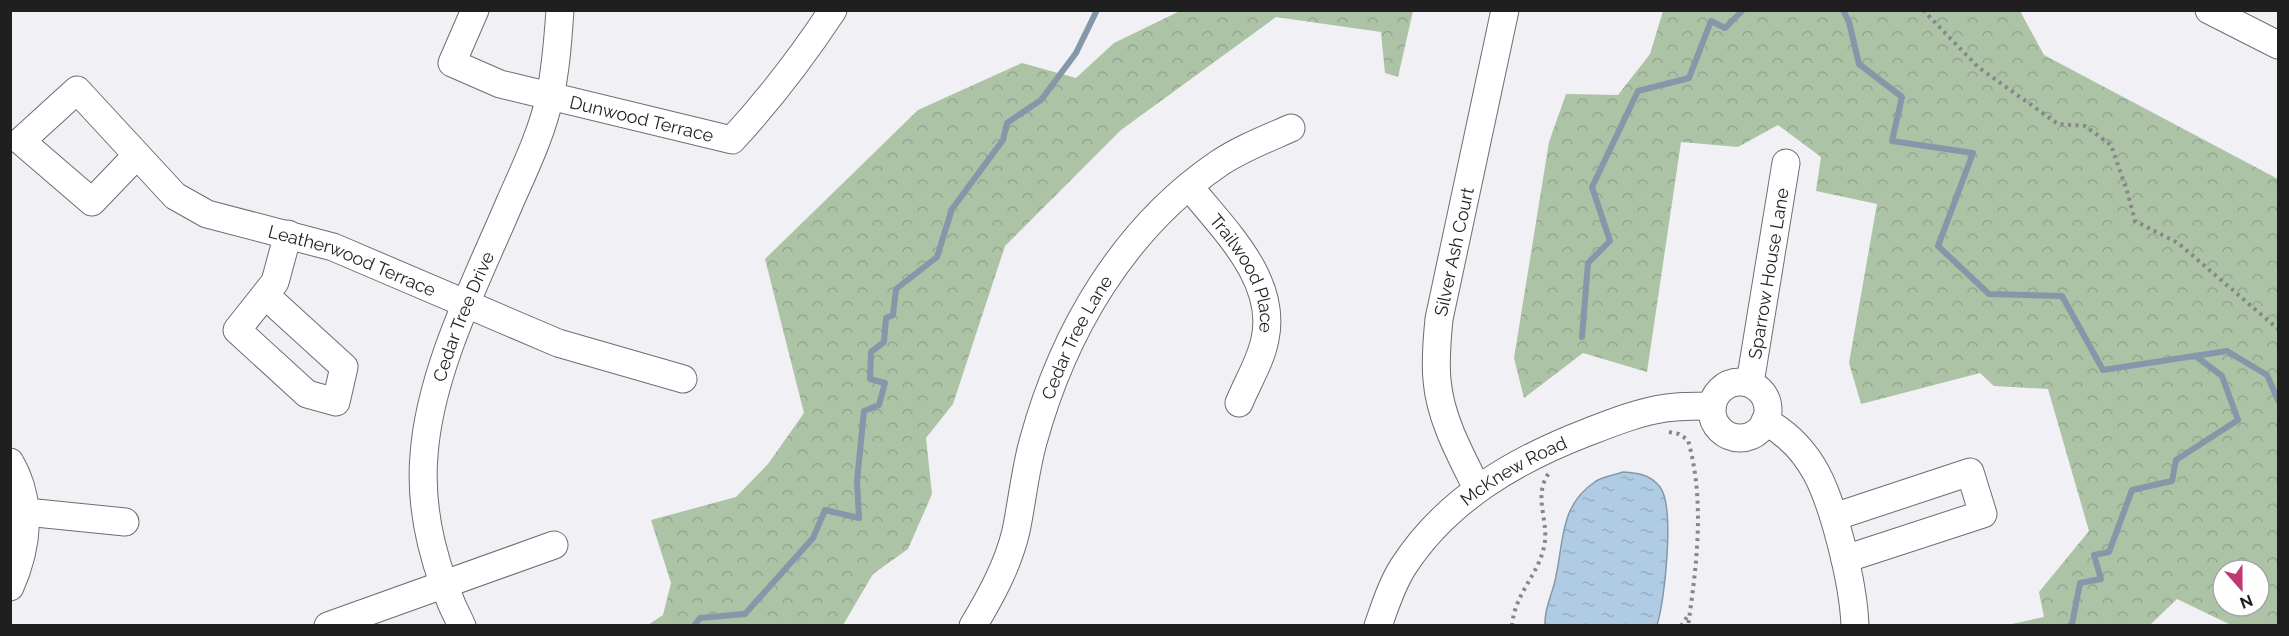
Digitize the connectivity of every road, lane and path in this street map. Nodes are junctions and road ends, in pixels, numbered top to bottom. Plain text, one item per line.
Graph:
1 (475, 10) edge
2 (560, 10) edge
3 (833, 10) edge
4 (1506, 10) edge
5 (1923, 10) edge
6 (2209, 10) edge
7 (2278, 45) edge
8 (549, 97) junction
9 (1291, 128) dead end
10 (137, 155) dead end
11 (1786, 163) dead end
12 (1189, 186) junction
13 (288, 234) junction
14 (265, 295) dead end
15 (467, 305) junction
16 (2278, 329) edge
17 (683, 379) dead end
18 (1750, 383) junction
19 (1239, 404) dead end
20 (1712, 406) junction
21 (1765, 421) junction
22 (1659, 434) dead end
23 (10, 462) edge
24 (1554, 470) dead end
25 (1477, 488) junction
26 (26, 512) junction
27 (1834, 517) junction
28 (125, 522) dead end
29 (554, 544) dead end
30 (1845, 559) junction
31 (442, 583) junction
32 (10, 587) edge
33 (1690, 614) junction
34 (328, 626) edge
35 (462, 626) edge
36 (973, 626) edge
37 (1378, 626) edge
38 (1512, 626) edge
39 (1681, 626) edge
40 (1688, 626) edge
41 (1855, 626) edge

1 - 8 street, Dunwood Terrace
2 - 8 street, Cedar Tree Drive
3 - 8 street, Dunwood Terrace
4 - 25 street, Silver Ash Court
5 - 16 path
6 - 7 street
8 - 15 street, Cedar Tree Drive
9 - 12 street, Cedar Tree Lane
10 - 13 street, Leatherwood Terrace
11 - 18 street, Sparrow House Lane
12 - 19 street, Trailwood Place
12 - 36 street, Cedar Tree Lane
13 - 14 street
13 - 15 street, Leatherwood Terrace
15 - 17 street, Leatherwood Terrace
15 - 31 street, Cedar Tree Drive
18 - 20 street
18 - 21 street
20 - 21 street
20 - 25 street, McKnew Road
21 - 27 street
22 - 33 path
23 - 26 street
24 - 38 path
25 - 37 street, McKnew Road
26 - 28 street
26 - 32 street
27 - 30 street
27 - 30 street
29 - 31 street
30 - 41 street
31 - 34 street
31 - 35 street, Cedar Tree Drive
33 - 39 path
33 - 40 path

